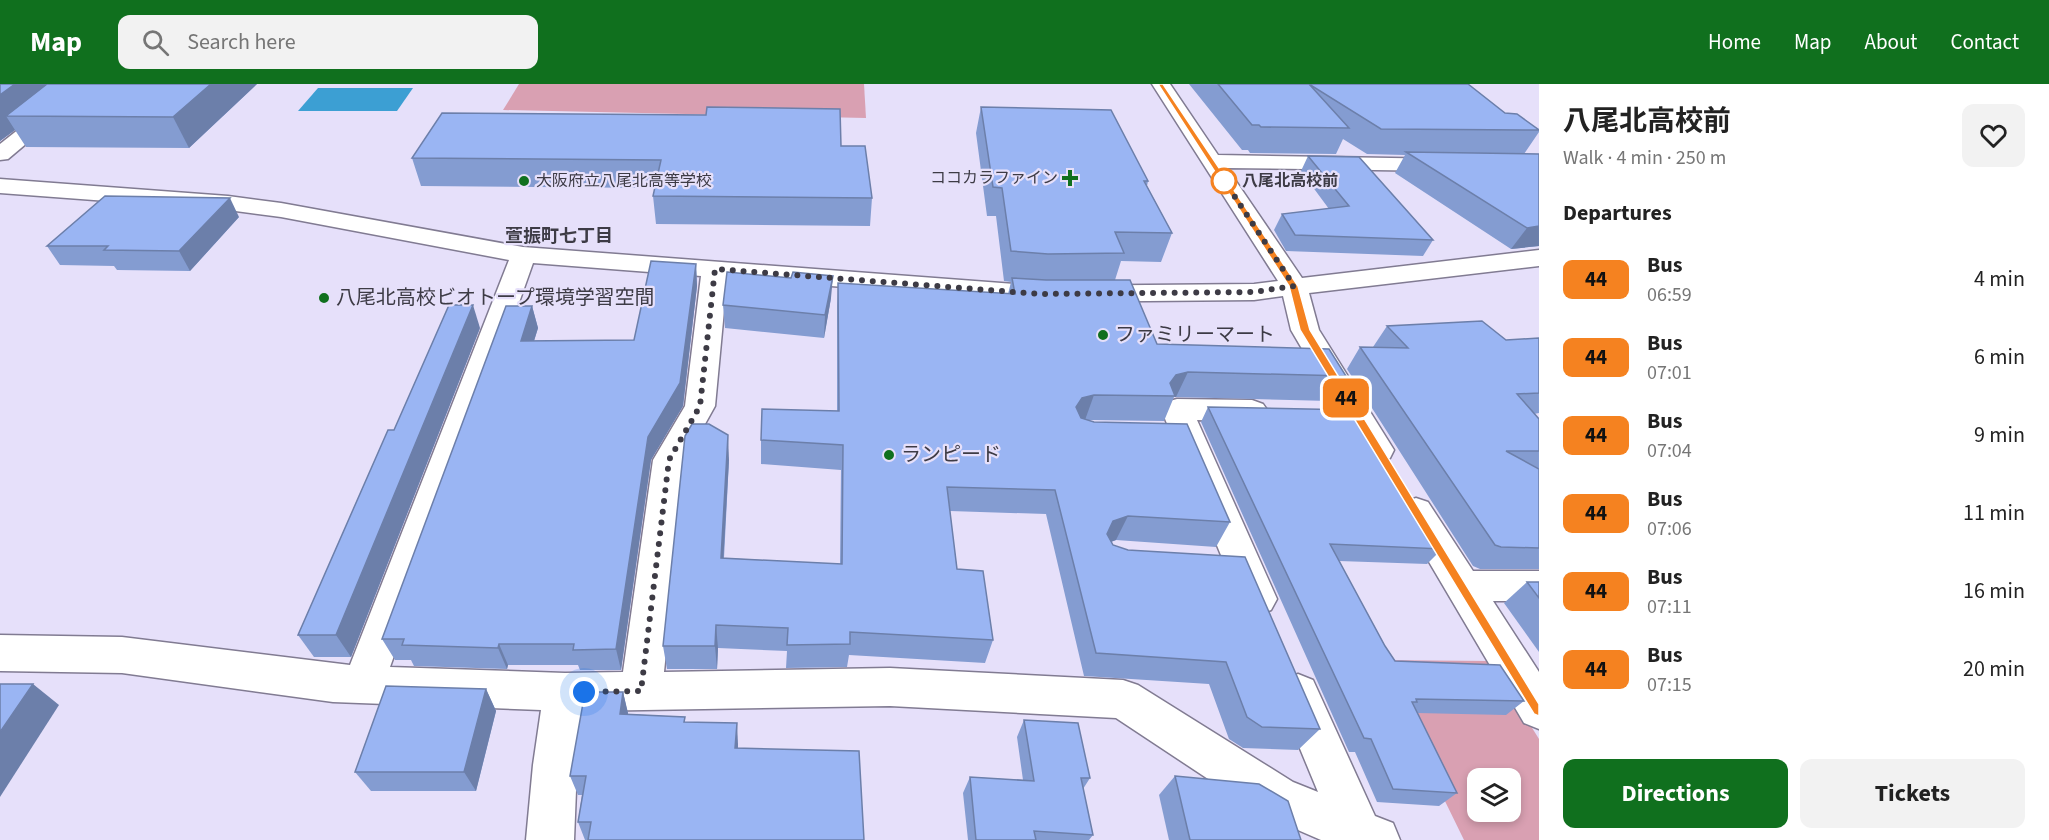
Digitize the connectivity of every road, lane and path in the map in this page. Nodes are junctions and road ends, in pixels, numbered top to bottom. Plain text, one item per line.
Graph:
1 (88, 84) edge
2 (1161, 84) edge
3 (0, 154) edge
4 (1457, 160) edge
5 (1211, 161) junction
6 (0, 186) edge
7 (523, 255) junction
8 (1539, 258) edge
9 (715, 269) junction
10 (1294, 286) junction
11 (1284, 412) edge
12 (1320, 413) edge
13 (1356, 414) junction
14 (1462, 586) junction
15 (1539, 586) edge
16 (0, 653) edge
17 (363, 684) junction
18 (641, 691) junction
19 (565, 692) junction
20 (1539, 709) edge
21 (1367, 836) edge
22 (550, 840) edge

1 - 3 street
2 - 5 street
4 - 5 street
5 - 10 street
6 - 7 street
7 - 9 street
7 - 17 street
8 - 10 street
9 - 10 street
9 - 18 street
10 - 13 street
11 - 21 street
12 - 13 street
13 - 14 street
14 - 15 street
14 - 20 street
16 - 17 street
17 - 19 street
18 - 19 street
18 - 21 street
19 - 22 street

